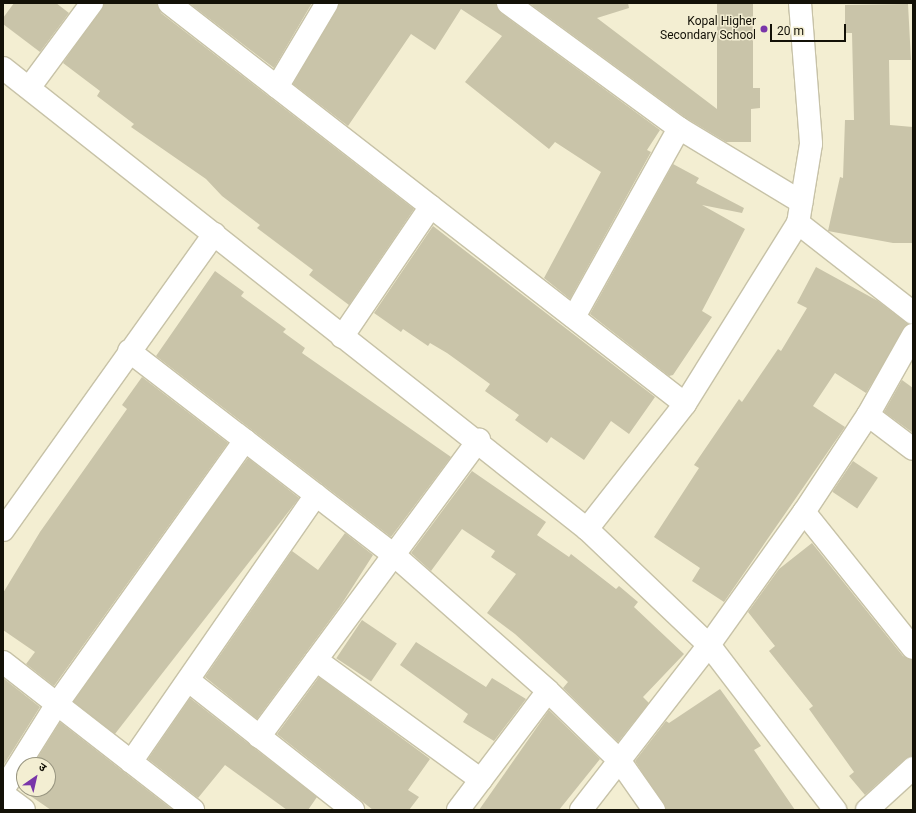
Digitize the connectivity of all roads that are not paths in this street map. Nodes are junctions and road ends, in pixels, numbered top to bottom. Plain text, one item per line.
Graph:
1 (92, 3) edge
2 (169, 3) edge
3 (327, 3) edge
4 (508, 3) edge
5 (800, 3) edge
6 (3, 68) edge
7 (277, 87) junction
8 (29, 88) junction
9 (679, 128) junction
10 (431, 206) junction
11 (799, 213) junction
12 (214, 234) junction
13 (913, 313) edge
14 (574, 317) junction
15 (913, 335) edge
16 (342, 337) junction
17 (129, 351) junction
18 (685, 404) junction
19 (868, 415) junction
20 (245, 440) junction
21 (479, 440) junction
22 (913, 449) edge
23 (316, 495) junction
24 (804, 512) junction
25 (587, 529) junction
26 (3, 530) edge
27 (394, 555) junction
28 (909, 633) edge
29 (709, 645) junction
30 (316, 660) junction
31 (3, 662) edge
32 (189, 681) junction
33 (548, 690) junction
34 (57, 704) junction
35 (259, 736) junction
36 (619, 760) junction
37 (131, 762) junction
38 (913, 768) edge
39 (481, 780) junction
40 (3, 790) edge
41 (3, 794) edge
42 (24, 810) edge
43 (193, 810) edge
44 (353, 810) edge
45 (458, 810) edge
46 (581, 810) edge
47 (654, 810) edge
48 (835, 810) edge
49 (867, 810) edge

1 - 8 street
2 - 7 street
3 - 7 street
4 - 9 street
5 - 11 street
6 - 8 street
7 - 10 street
8 - 12 street
9 - 11 street
9 - 14 street
10 - 14 street
10 - 16 street
11 - 13 street
11 - 18 street
12 - 16 street
12 - 17 street
14 - 18 street
15 - 19 street
16 - 21 street
17 - 20 street
17 - 26 street
18 - 25 street
19 - 22 street
19 - 24 street
20 - 23 street
20 - 34 street
21 - 25 street
21 - 27 street
23 - 27 street
23 - 32 street
24 - 28 street
24 - 29 street
25 - 29 street
27 - 30 street
27 - 33 street
29 - 36 street
29 - 48 street
30 - 35 street
30 - 39 street
31 - 34 street
32 - 35 street
32 - 37 street
33 - 36 street
33 - 39 street
34 - 37 street
34 - 40 street
35 - 44 street
36 - 46 street
36 - 47 street
37 - 43 street
38 - 49 street
39 - 45 street
41 - 42 street

